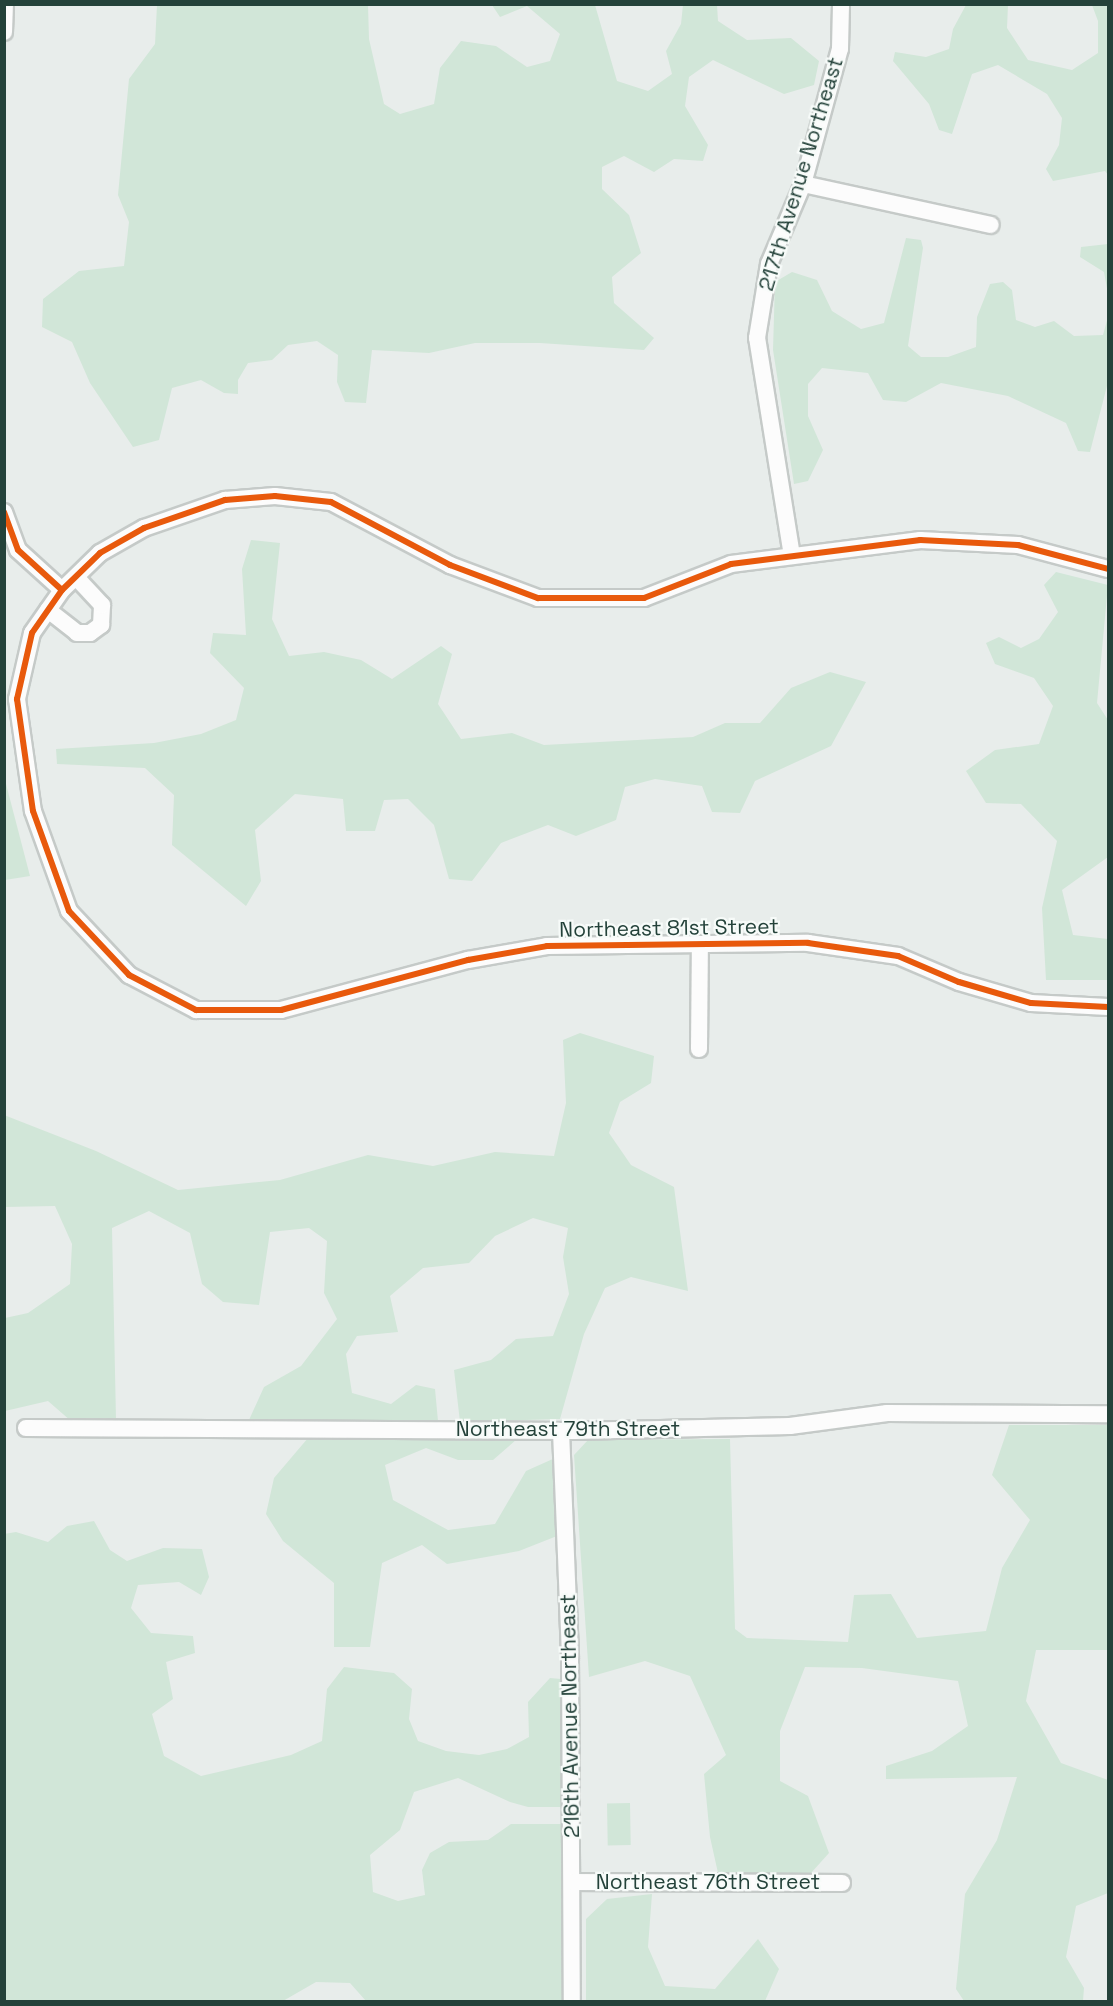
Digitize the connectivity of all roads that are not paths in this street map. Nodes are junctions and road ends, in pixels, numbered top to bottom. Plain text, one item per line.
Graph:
1 (5, 4) edge
2 (841, 4) edge
3 (4, 33) edge
4 (803, 184) junction
5 (991, 225) dead end
6 (4, 512) edge
7 (792, 556) junction
8 (1108, 569) edge
9 (76, 577) junction
10 (62, 590) junction
11 (48, 610) junction
12 (700, 944) junction
13 (1108, 1007) edge
14 (699, 1049) dead end
15 (1108, 1414) edge
16 (26, 1428) dead end
17 (561, 1431) junction
18 (574, 1882) junction
19 (842, 1883) dead end
20 (572, 2001) edge

1 - 3 street
2 - 4 street, 217th Avenue Northeast
4 - 5 street
4 - 7 street, 217th Avenue Northeast
6 - 10 street
7 - 8 street, Northeast 81st Street
7 - 9 street, Northeast 81st Street
9 - 10 street, Northeast 81st Street
9 - 11 street
10 - 11 street, Northeast 81st Street
11 - 12 street, Northeast 81st Street
12 - 13 street, Northeast 81st Street
12 - 14 street
15 - 17 street, Northeast 79th Street
16 - 17 street, Northeast 79th Street
17 - 18 street, 216th Avenue Northeast
18 - 19 street, Northeast 76th Street
18 - 20 street, 216th Avenue Northeast

